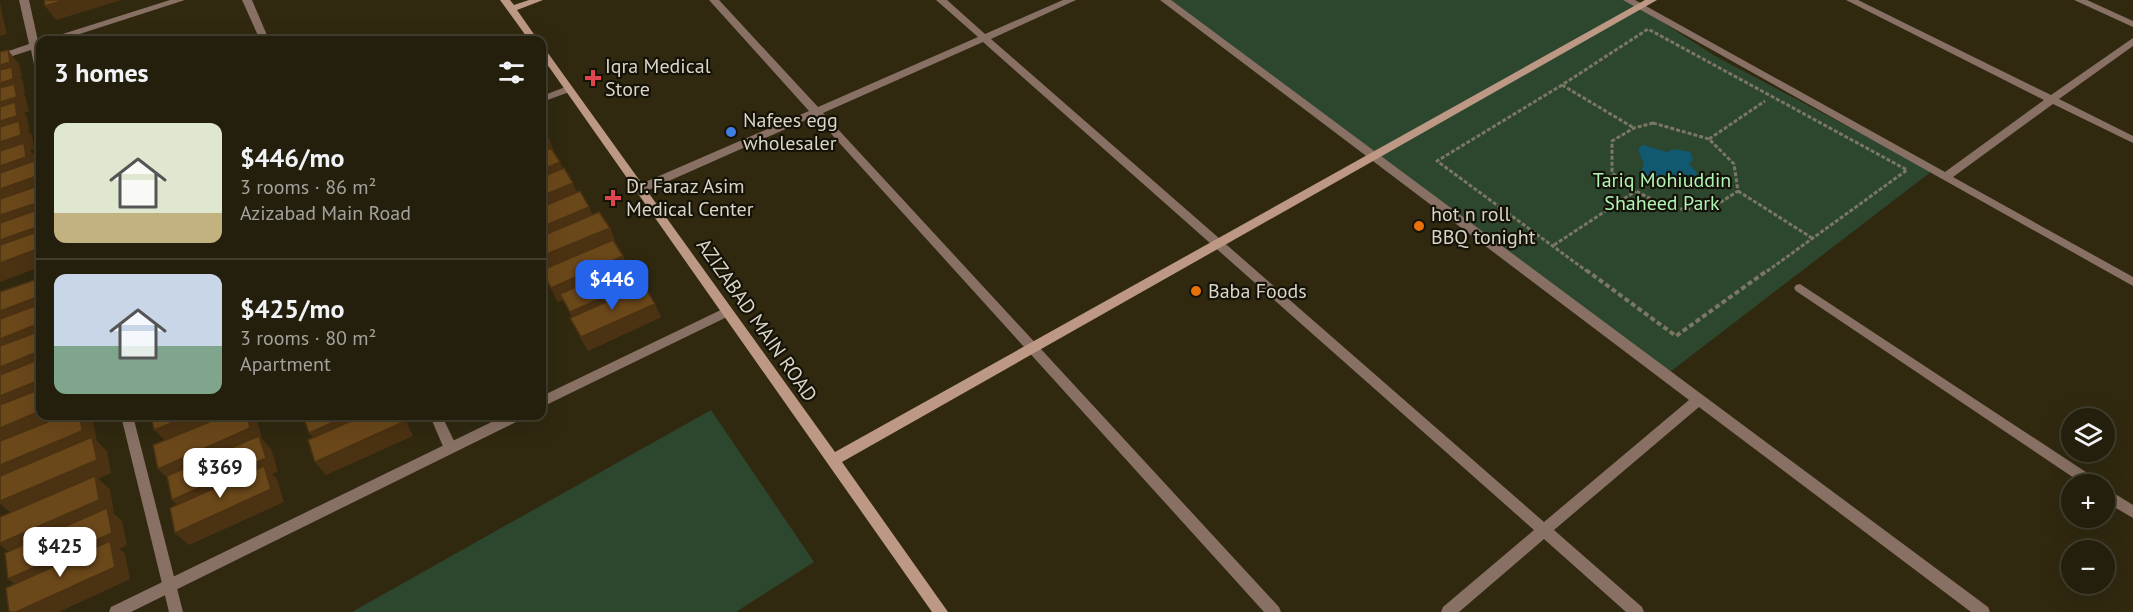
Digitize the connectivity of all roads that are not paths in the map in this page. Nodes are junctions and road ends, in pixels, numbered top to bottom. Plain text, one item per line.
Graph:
1 (24, 0) edge
2 (180, 0) edge
3 (247, 0) edge
4 (505, 0) edge
5 (538, 0) edge
6 (714, 0) edge
7 (941, 0) edge
8 (1071, 0) edge
9 (1165, 0) edge
10 (1628, 0) edge
11 (1652, 0) edge
12 (1851, 0) edge
13 (2079, 0) edge
14 (1640, 7) junction
15 (512, 9) junction
16 (2133, 24) edge
17 (66, 36) edge
18 (263, 36) edge
19 (531, 36) edge
20 (984, 38) junction
21 (36, 39) edge
22 (2133, 41) edge
23 (36, 46) edge
24 (0, 57) edge
25 (546, 57) edge
26 (568, 89) junction
27 (546, 97) edge
28 (2052, 100) junction
29 (816, 112) junction
30 (2133, 140) edge
31 (1374, 156) junction
32 (1945, 177) junction
33 (640, 189) junction
34 (1218, 244) junction
35 (2133, 282) edge
36 (1800, 288) dead end
37 (727, 312) junction
38 (1033, 348) junction
39 (1699, 399) junction
40 (546, 400) edge
41 (128, 420) edge
42 (437, 420) edge
43 (507, 420) edge
44 (450, 447) junction
45 (833, 460) junction
46 (2077, 474) edge
47 (2115, 500) edge
48 (2133, 512) edge
49 (1544, 531) junction
50 (169, 585) junction
51 (116, 612) edge
52 (176, 612) edge
53 (941, 612) edge
54 (1274, 612) edge
55 (1448, 612) edge
56 (1637, 612) edge
57 (1983, 612) edge

1 - 21 street
2 - 17 street
3 - 18 street
4 - 15 street
5 - 15 street
6 - 29 street
7 - 20 street
8 - 20 street
9 - 31 street
10 - 14 street
11 - 14 street
12 - 28 street
13 - 16 street
14 - 31 street
14 - 32 street
15 - 19 street
20 - 29 street
20 - 34 street
22 - 28 street
23 - 24 street
25 - 26 street, AZIZABAD MAIN ROAD
26 - 27 street
26 - 33 street, AZIZABAD MAIN ROAD
28 - 30 street
28 - 32 street
29 - 33 street
29 - 38 street
31 - 34 street
31 - 39 street
32 - 35 street
33 - 37 street, AZIZABAD MAIN ROAD
34 - 38 street
34 - 49 street
36 - 46 street
37 - 40 street
37 - 45 street, AZIZABAD MAIN ROAD
38 - 45 street
38 - 54 street
39 - 49 street
39 - 57 street
41 - 50 street
42 - 44 street
43 - 44 street
44 - 50 street
45 - 53 street, AZIZABAD MAIN ROAD
47 - 48 street
49 - 55 street
49 - 56 street
50 - 51 street
50 - 52 street

